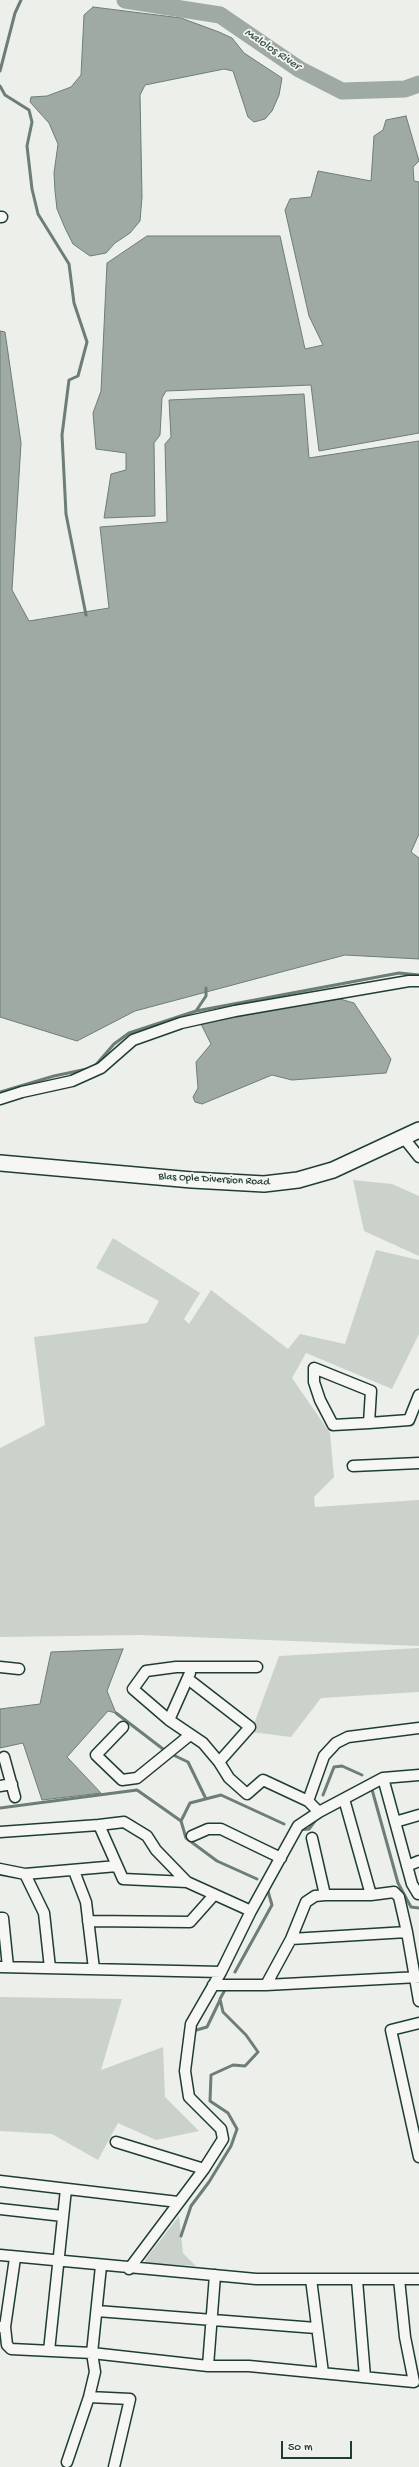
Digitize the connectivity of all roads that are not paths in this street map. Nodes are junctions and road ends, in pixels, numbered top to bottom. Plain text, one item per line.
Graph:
1 (419, 981) edge
2 (0, 1099) edge
3 (419, 1130) edge
4 (403, 1137) junction
5 (419, 1157) edge
6 (0, 1163) edge
7 (419, 1395) edge
8 (414, 1420) edge
9 (369, 1423) junction
10 (419, 1462) edge
11 (353, 1466) dead end
12 (257, 1666) dead end
13 (0, 1667) edge
14 (191, 1667) junction
15 (19, 1668) dead end
16 (188, 1679) junction
17 (169, 1720) junction
18 (123, 1727) dead end
19 (419, 1728) edge
20 (190, 1735) junction
21 (4, 1757) dead end
22 (219, 1762) junction
23 (419, 1775) edge
24 (383, 1778) junction
25 (12, 1784) junction
26 (0, 1786) edge
27 (15, 1798) dead end
28 (344, 1799) junction
29 (308, 1801) junction
30 (319, 1812) junction
31 (419, 1815) edge
32 (395, 1822) junction
33 (99, 1824) junction
34 (0, 1832) edge
35 (192, 1836) dead end
36 (312, 1838) dead end
37 (281, 1858) junction
38 (419, 1861) edge
39 (117, 1866) junction
40 (407, 1866) junction
41 (0, 1869) edge
42 (74, 1871) junction
43 (25, 1874) junction
44 (187, 1882) junction
45 (418, 1894) edge
46 (214, 1895) junction
47 (326, 1895) junction
48 (371, 1895) junction
49 (251, 1911) junction
50 (0, 1918) edge
51 (88, 1921) junction
52 (407, 1932) junction
53 (291, 1939) junction
54 (4, 1967) edge
55 (50, 1968) junction
56 (94, 1969) junction
57 (221, 1972) junction
58 (417, 1977) edge
59 (213, 1985) junction
60 (266, 1985) junction
61 (419, 2001) edge
62 (419, 2023) edge
63 (116, 2142) dead end
64 (419, 2157) edge
65 (204, 2169) junction
66 (0, 2181) edge
67 (66, 2189) junction
68 (178, 2202) junction
69 (0, 2209) edge
70 (63, 2216) junction
71 (0, 2255) edge
72 (15, 2258) junction
73 (58, 2261) junction
74 (101, 2266) junction
75 (129, 2269) junction
76 (215, 2275) junction
77 (310, 2279) junction
78 (399, 2279) junction
79 (419, 2279) edge
80 (357, 2280) junction
81 (97, 2311) junction
82 (211, 2320) junction
83 (2, 2327) edge
84 (316, 2328) junction
85 (49, 2352) junction
86 (92, 2353) junction
87 (208, 2366) junction
88 (323, 2373) junction
89 (365, 2378) junction
90 (89, 2397) junction
91 (67, 2462) dead end
92 (114, 2467) edge

1 - 2 street
3 - 4 main road, Blas Ople Diversion Road
4 - 5 street
4 - 6 main road, Blas Ople Diversion Road
7 - 8 street
8 - 9 street
9 - 9 street
10 - 11 street
12 - 14 street
13 - 15 street
14 - 16 street
14 - 17 street
16 - 17 street
16 - 22 street
17 - 20 street
18 - 20 street
19 - 29 street
20 - 22 street
21 - 25 street
22 - 29 street
23 - 24 street
24 - 28 street
24 - 32 street
25 - 26 street
25 - 27 street
28 - 30 street
28 - 48 street
29 - 30 street
30 - 37 street
31 - 32 street
32 - 40 street
33 - 34 street
33 - 39 street
33 - 44 street
35 - 37 street
36 - 47 street
37 - 49 street
38 - 40 street
39 - 42 street
39 - 44 street
40 - 45 street
41 - 43 street
42 - 43 street
42 - 51 street
43 - 55 street
44 - 46 street
46 - 49 street
46 - 51 street
47 - 48 street
47 - 53 street
48 - 52 street
49 - 57 street
50 - 54 street
51 - 56 street
52 - 53 street
52 - 58 street
53 - 60 street
54 - 55 street
55 - 56 street
56 - 57 street
57 - 59 street
58 - 60 street
58 - 61 street
59 - 60 street
59 - 65 street
62 - 64 street
63 - 65 street
65 - 68 street
66 - 67 street
67 - 68 street
67 - 70 street
68 - 75 street
69 - 70 street
70 - 73 street
71 - 72 street
72 - 73 street
72 - 83 street
73 - 74 street
73 - 85 street
74 - 75 street
74 - 81 street
75 - 76 street
76 - 77 street
76 - 82 street
77 - 80 street
77 - 84 street
78 - 79 street
78 - 80 street
78 - 89 street
80 - 89 street
81 - 82 street
81 - 86 street
82 - 84 street
82 - 87 street
83 - 85 street
84 - 88 street
85 - 86 street
86 - 87 street
86 - 90 street
87 - 88 street
88 - 89 street
90 - 91 street
90 - 92 street

